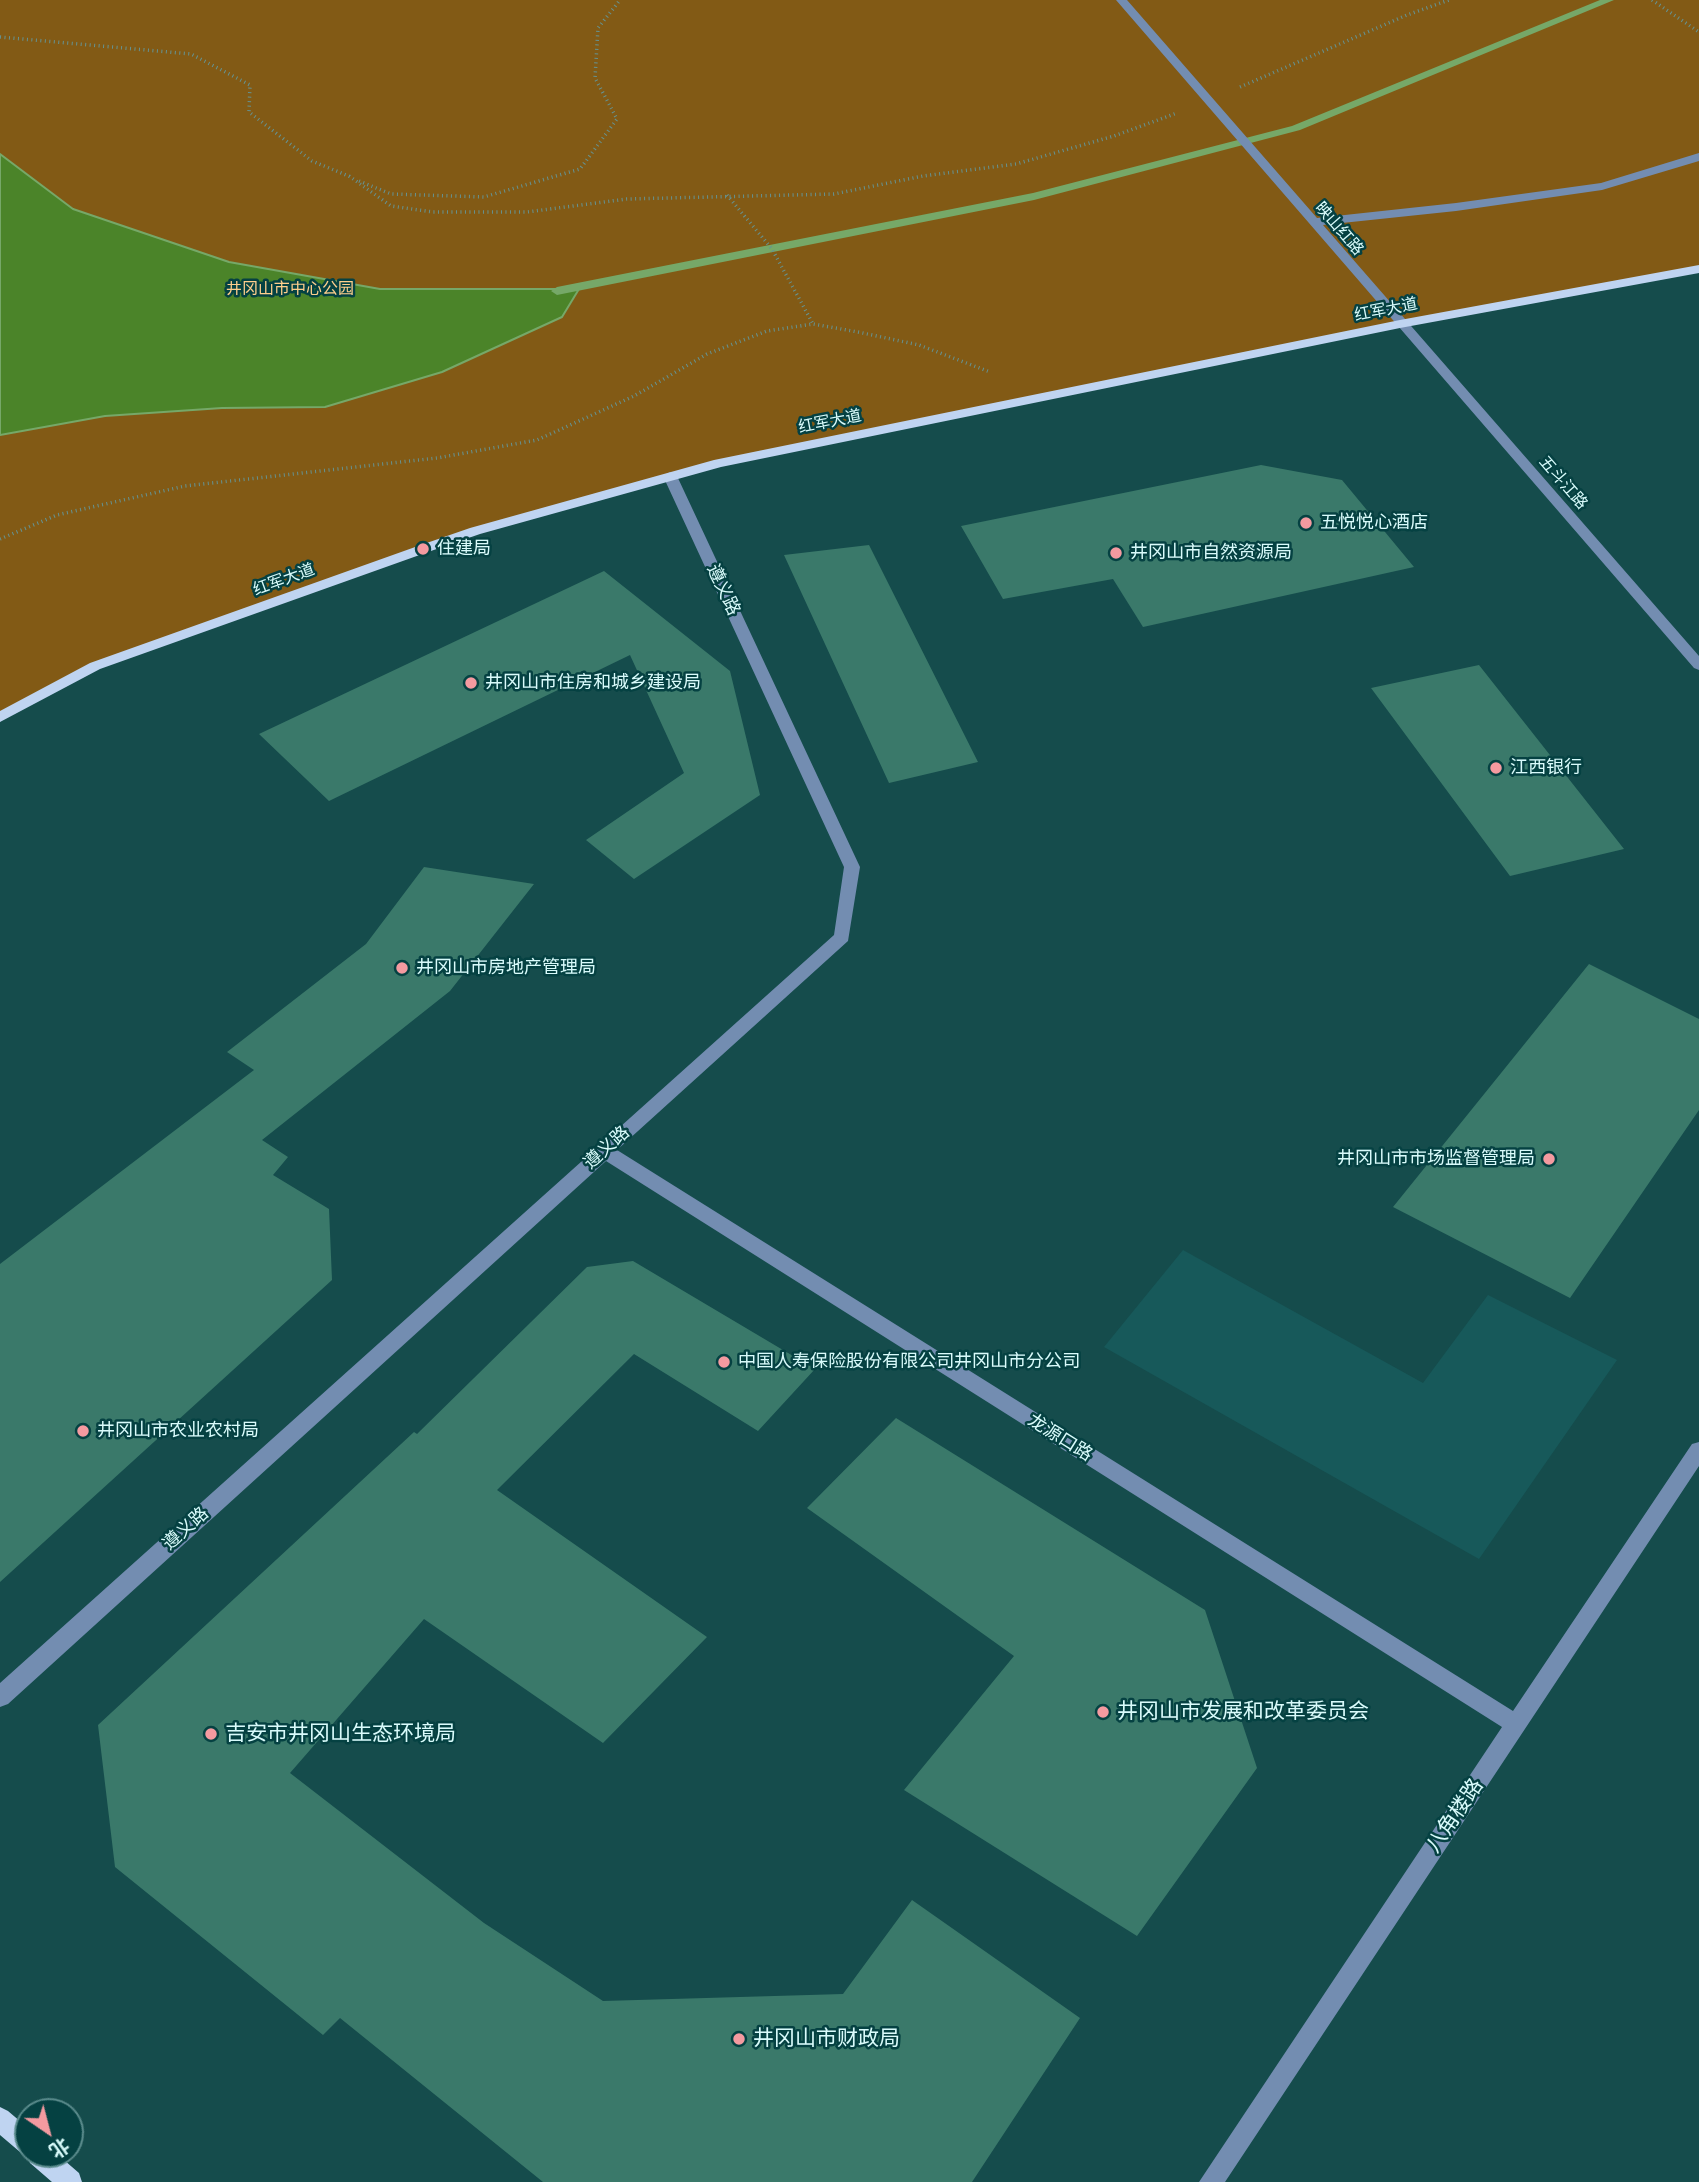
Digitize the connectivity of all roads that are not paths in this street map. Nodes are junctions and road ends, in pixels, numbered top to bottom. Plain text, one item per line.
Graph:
1 (1121, 0) edge
2 (1699, 157) edge
3 (1312, 222) junction
4 (1699, 269) edge
5 (1400, 324) junction
6 (670, 476) junction
7 (1699, 665) edge
8 (0, 717) edge
9 (604, 1151) junction
10 (1699, 1450) edge
11 (0, 1697) edge
12 (1516, 1724) junction
13 (0, 2119) edge
14 (14, 2132) edge
15 (54, 2168) edge
16 (69, 2182) edge
17 (1211, 2182) edge

1 - 3 street, 映山红路
2 - 3 street
3 - 5 street, 映山红路
4 - 5 main road, 红军大道
5 - 6 main road, 红军大道
5 - 7 street, 五斗江路
6 - 8 main road, 红军大道
6 - 9 street, 遵义路
9 - 11 street, 遵义路
9 - 12 street, 龙源口路
10 - 12 street, 八角楼路
12 - 17 street, 八角楼路
13 - 14 main road
15 - 16 main road

